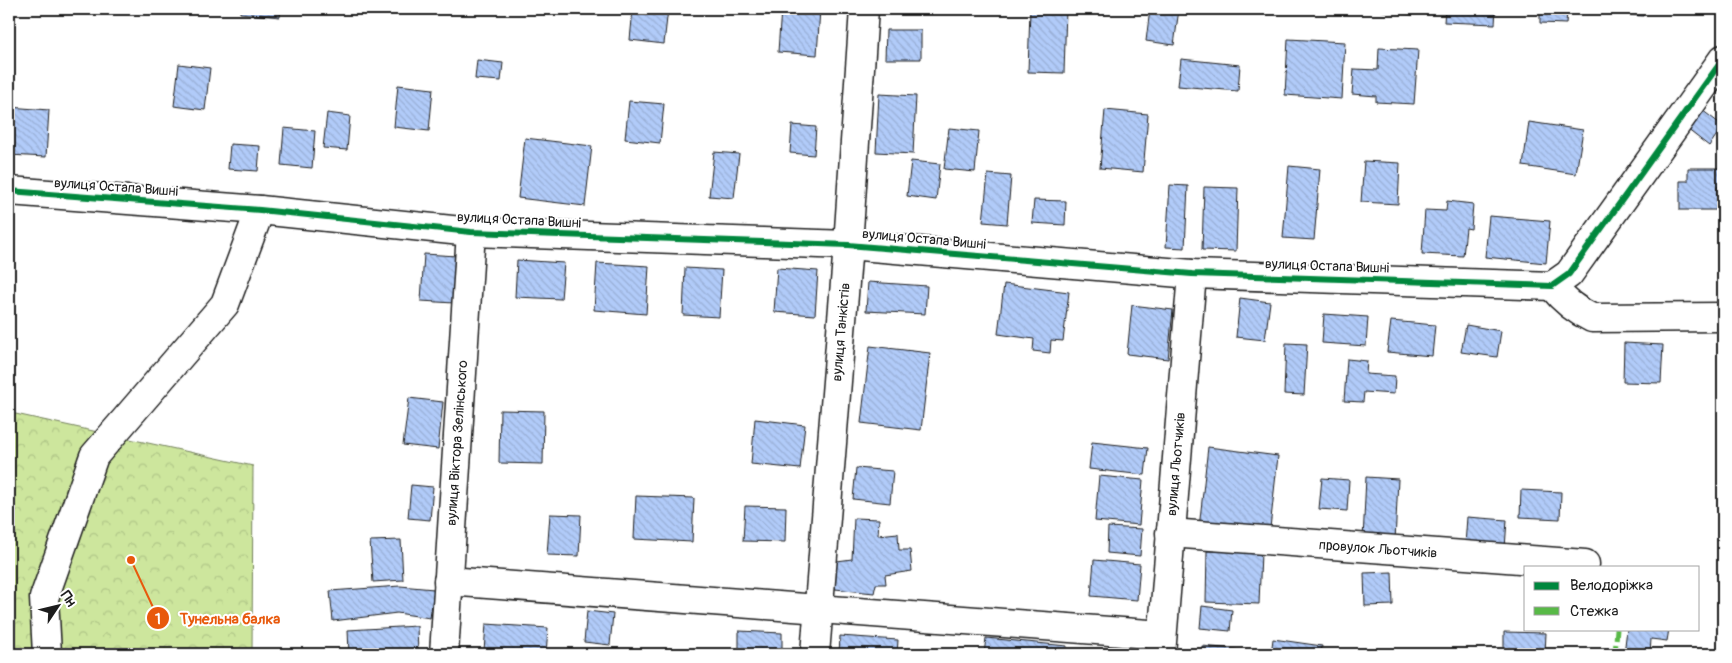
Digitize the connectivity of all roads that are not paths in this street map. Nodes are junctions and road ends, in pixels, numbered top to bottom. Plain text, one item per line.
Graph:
1 (864, 9) edge
2 (1723, 59) edge
3 (9, 191) edge
4 (260, 210) junction
5 (471, 232) junction
6 (848, 245) junction
7 (1192, 274) junction
8 (1552, 286) junction
9 (1723, 317) edge
10 (1170, 533) junction
11 (1585, 564) dead end
12 (448, 581) junction
13 (818, 608) junction
14 (1162, 644) edge
15 (47, 654) edge
16 (444, 654) edge
17 (815, 654) edge

1 - 6 street, вулиця Танкістів
2 - 8 street
3 - 4 street, вулиця Остапа Вишні
4 - 5 street, вулиця Остапа Вишні
4 - 15 street
5 - 6 street, вулиця Остапа Вишні
5 - 12 street, вулиця Віктора Зелінського
6 - 7 street, вулиця Остапа Вишні
6 - 13 street, вулиця Танкістів
7 - 8 street, вулиця Остапа Вишні
7 - 10 street, вулиця Льотчиків
8 - 9 street
10 - 11 street, провулок Льотчиків
10 - 14 street, вулиця Льотчиків
12 - 13 street
12 - 16 street, вулиця Віктора Зелінського
13 - 14 street
13 - 17 street, вулиця Танкістів

